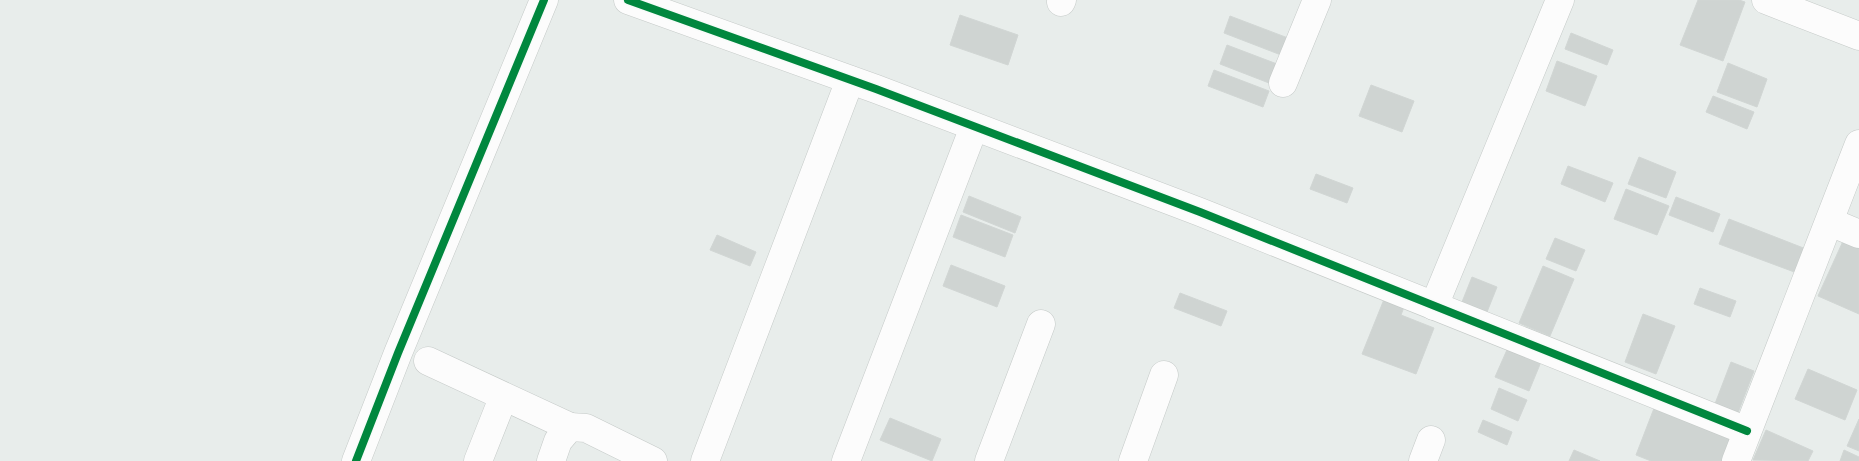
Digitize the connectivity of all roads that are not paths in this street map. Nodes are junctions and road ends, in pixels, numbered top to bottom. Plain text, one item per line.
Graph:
1 (544, 0) edge
2 (628, 0) edge
3 (1317, 0) edge
4 (1560, 0) edge
5 (1766, 0) edge
6 (1859, 36) edge
7 (850, 80) junction
8 (1283, 82) dead end
9 (974, 127) junction
10 (1859, 144) edge
11 (1830, 222) junction
12 (1859, 234) edge
13 (1434, 306) junction
14 (1041, 324) dead end
15 (428, 361) dead end
16 (1164, 375) dead end
17 (504, 398) junction
18 (570, 428) junction
19 (1747, 431) junction
20 (356, 461) edge
21 (478, 461) edge
22 (551, 461) edge
23 (653, 461) edge
24 (705, 461) edge
25 (846, 461) edge
26 (989, 461) edge
27 (1132, 461) edge
28 (1736, 461) edge

1 - 20 street
2 - 7 street
3 - 8 street
4 - 13 street
5 - 6 street
7 - 9 street
7 - 24 street
9 - 13 street
9 - 25 street
10 - 11 street
11 - 12 street
11 - 19 street
13 - 19 street
14 - 26 street
15 - 17 street
16 - 27 street
17 - 18 street
17 - 21 street
18 - 22 street
18 - 23 street
19 - 28 street

